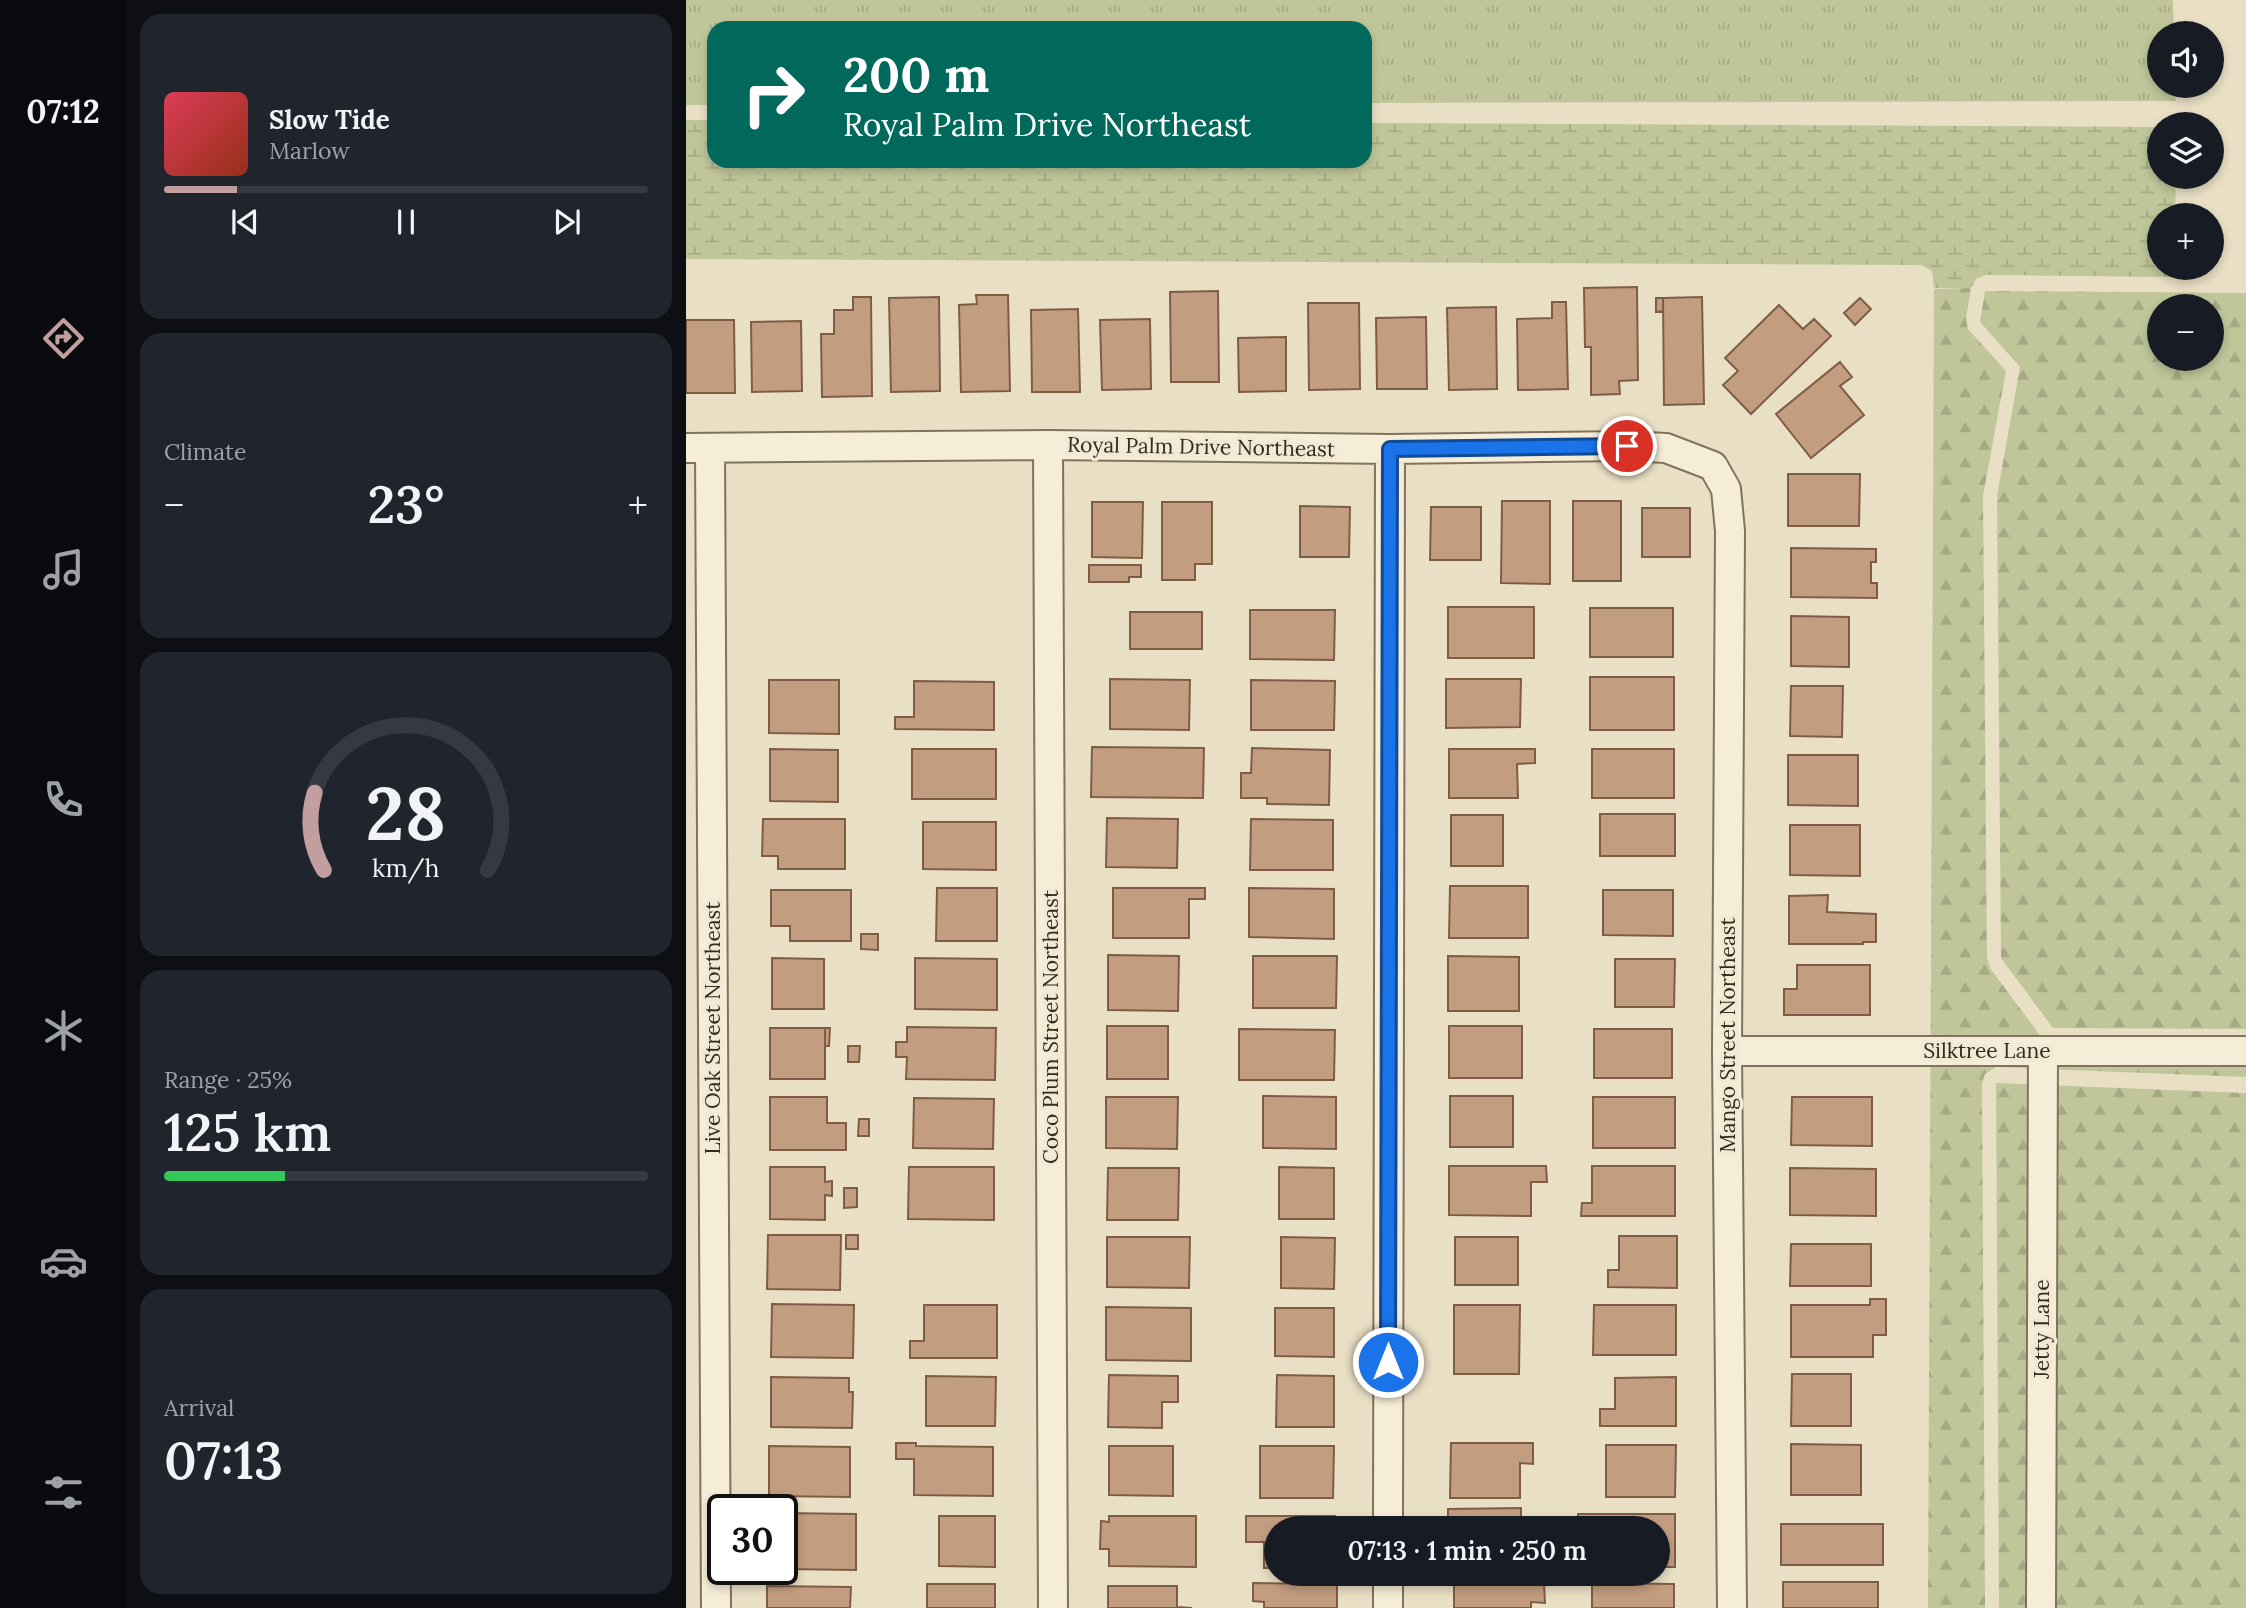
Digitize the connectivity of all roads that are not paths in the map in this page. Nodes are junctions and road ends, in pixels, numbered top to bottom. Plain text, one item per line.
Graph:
1 (1048, 445) junction
2 (698, 448) edge
3 (1390, 449) junction
4 (1713, 466) joint
5 (1727, 1051) junction
6 (2043, 1051) junction
7 (2246, 1051) edge
8 (1388, 1516) edge
9 (1388, 1586) edge
10 (716, 1608) edge
11 (1053, 1608) edge
12 (1388, 1608) edge
13 (1732, 1608) edge
14 (2041, 1608) edge

1 - 2 street, Royal Palm Drive Northeast
1 - 3 street, Royal Palm Drive Northeast
1 - 11 street, Coco Plum Street Northeast
2 - 10 street, Live Oak Street Northeast
3 - 4 street, Royal Palm Drive Northeast
3 - 8 street
4 - 5 street, Mango Street Northeast
5 - 6 street, Silktree Lane
5 - 13 street, Mango Street Northeast
6 - 7 street, Silktree Lane
6 - 14 street, Jetty Lane
9 - 12 street

